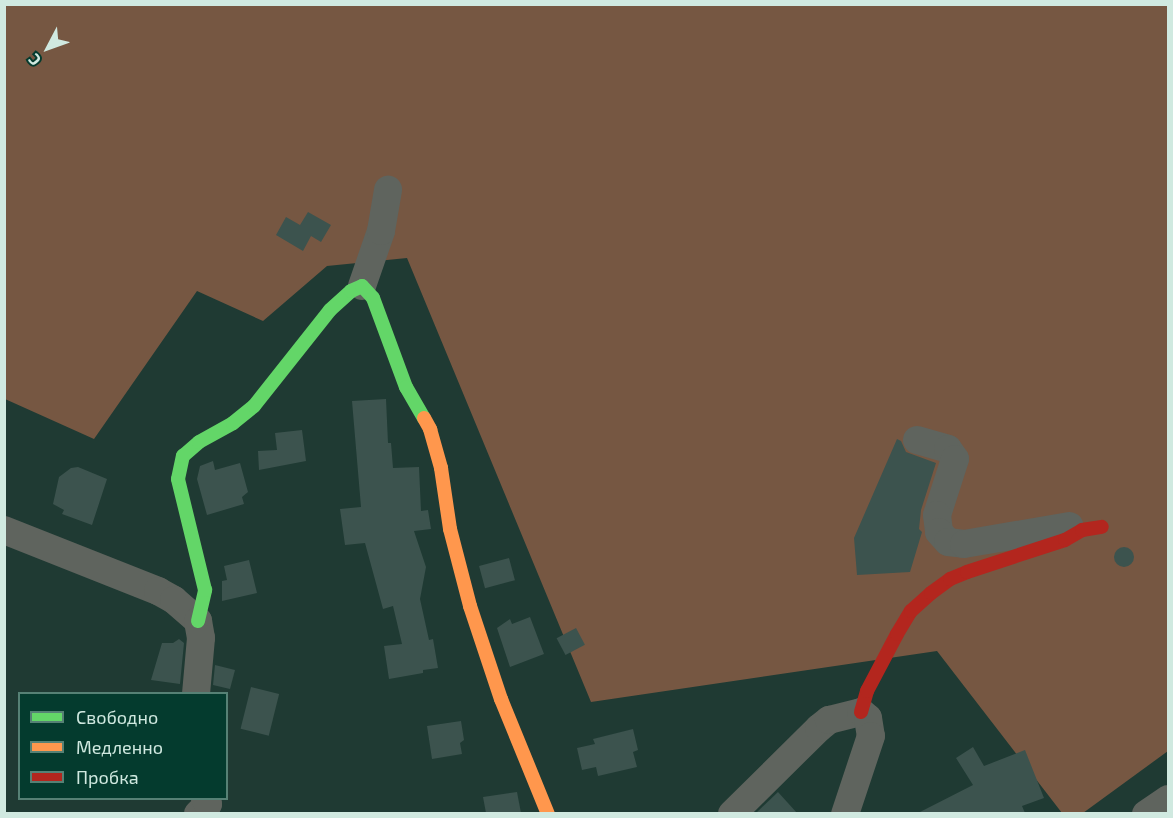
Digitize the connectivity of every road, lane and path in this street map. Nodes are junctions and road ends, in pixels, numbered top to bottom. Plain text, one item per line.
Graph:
1 (388, 190) dead end
2 (362, 286) junction
3 (918, 440) dead end
4 (1097, 527) joint
5 (4, 530) edge
6 (205, 590) junction
7 (174, 600) junction
8 (198, 621) junction
9 (196, 692) edge
10 (861, 712) junction
11 (1168, 799) edge
12 (548, 813) edge
13 (732, 813) edge
14 (845, 813) edge
15 (1146, 813) edge

1 - 2 street
2 - 6 street
2 - 12 street
3 - 4 street
4 - 10 street
5 - 7 street
6 - 7 street
6 - 8 street
7 - 8 street
8 - 9 street
10 - 13 street
10 - 14 street
11 - 15 street

